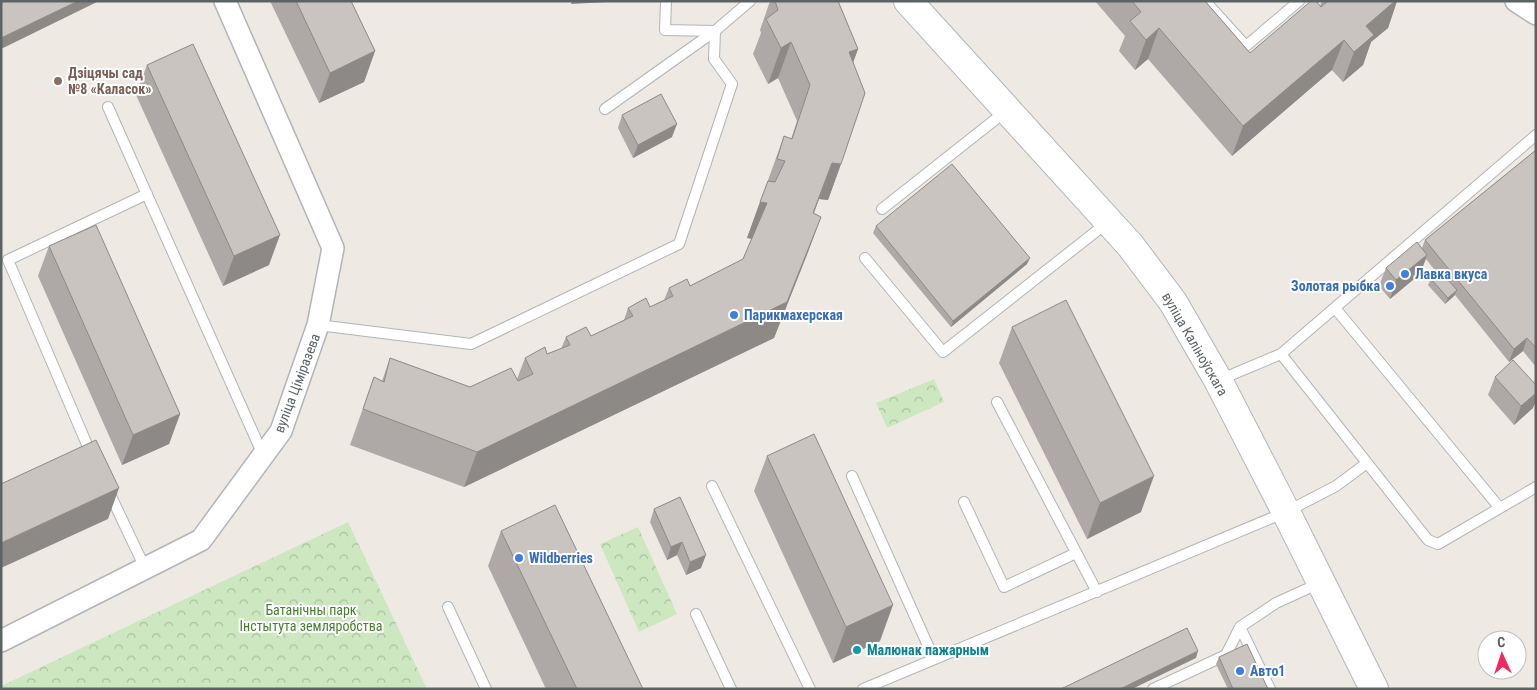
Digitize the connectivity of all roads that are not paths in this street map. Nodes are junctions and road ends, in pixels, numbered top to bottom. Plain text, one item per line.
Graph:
1 (226, 1) edge
2 (666, 1) edge
3 (750, 1) edge
4 (908, 1) edge
5 (1206, 1) edge
6 (1299, 1) edge
7 (1516, 1) edge
8 (1536, 14) edge
9 (715, 31) junction
10 (108, 106) dead end
11 (604, 109) dead end
12 (1007, 110) junction
13 (1536, 135) edge
14 (148, 194) junction
15 (882, 209) dead end
16 (1109, 222) junction
17 (865, 258) dead end
18 (5, 261) edge
19 (1335, 308) junction
20 (318, 325) junction
21 (1281, 354) junction
22 (1218, 380) junction
23 (997, 402) dead end
24 (86, 451) edge
25 (263, 455) junction
26 (1367, 463) junction
27 (852, 476) dead end
28 (104, 481) edge
29 (712, 486) dead end
30 (1536, 487) edge
31 (964, 502) dead end
32 (1499, 507) junction
33 (1286, 512) junction
34 (1076, 553) junction
35 (145, 568) junction
36 (1321, 582) junction
37 (1097, 592) junction
38 (448, 607) dead end
39 (696, 614) dead end
40 (1240, 627) junction
41 (1, 641) edge
42 (934, 659) junction
43 (486, 689) edge
44 (731, 689) edge
45 (810, 689) edge
46 (864, 689) edge
47 (1153, 689) edge
48 (1270, 689) edge
49 (1374, 689) edge

1 - 20 street, вуліца Ціміразева
2 - 9 lane
3 - 9 lane
4 - 12 street, вуліца Каліноўскага
5 - 6 lane
7 - 8 street
9 - 11 lane
9 - 20 lane
10 - 14 lane
12 - 15 lane
12 - 16 street, вуліца Каліноўскага
13 - 19 lane
14 - 18 lane
14 - 25 lane
16 - 17 lane
16 - 22 street, вуліца Каліноўскага
18 - 24 lane
19 - 21 lane
19 - 32 lane
20 - 25 street, вуліца Ціміразева
21 - 22 lane
21 - 26 lane
22 - 33 street, вуліца Каліноўскага
23 - 34 lane
25 - 35 street, вуліца Ціміразева
26 - 32 lane
26 - 33 lane
27 - 42 lane
28 - 35 lane
29 - 45 lane
30 - 32 lane
31 - 34 lane
33 - 36 street, вуліца Каліноўскага
33 - 37 lane
34 - 37 lane
35 - 41 street, вуліца Ціміразева
36 - 40 lane
36 - 49 street, вуліца Каліноўскага
37 - 42 lane
38 - 43 lane
39 - 44 lane
40 - 47 lane
40 - 48 lane
42 - 46 lane

